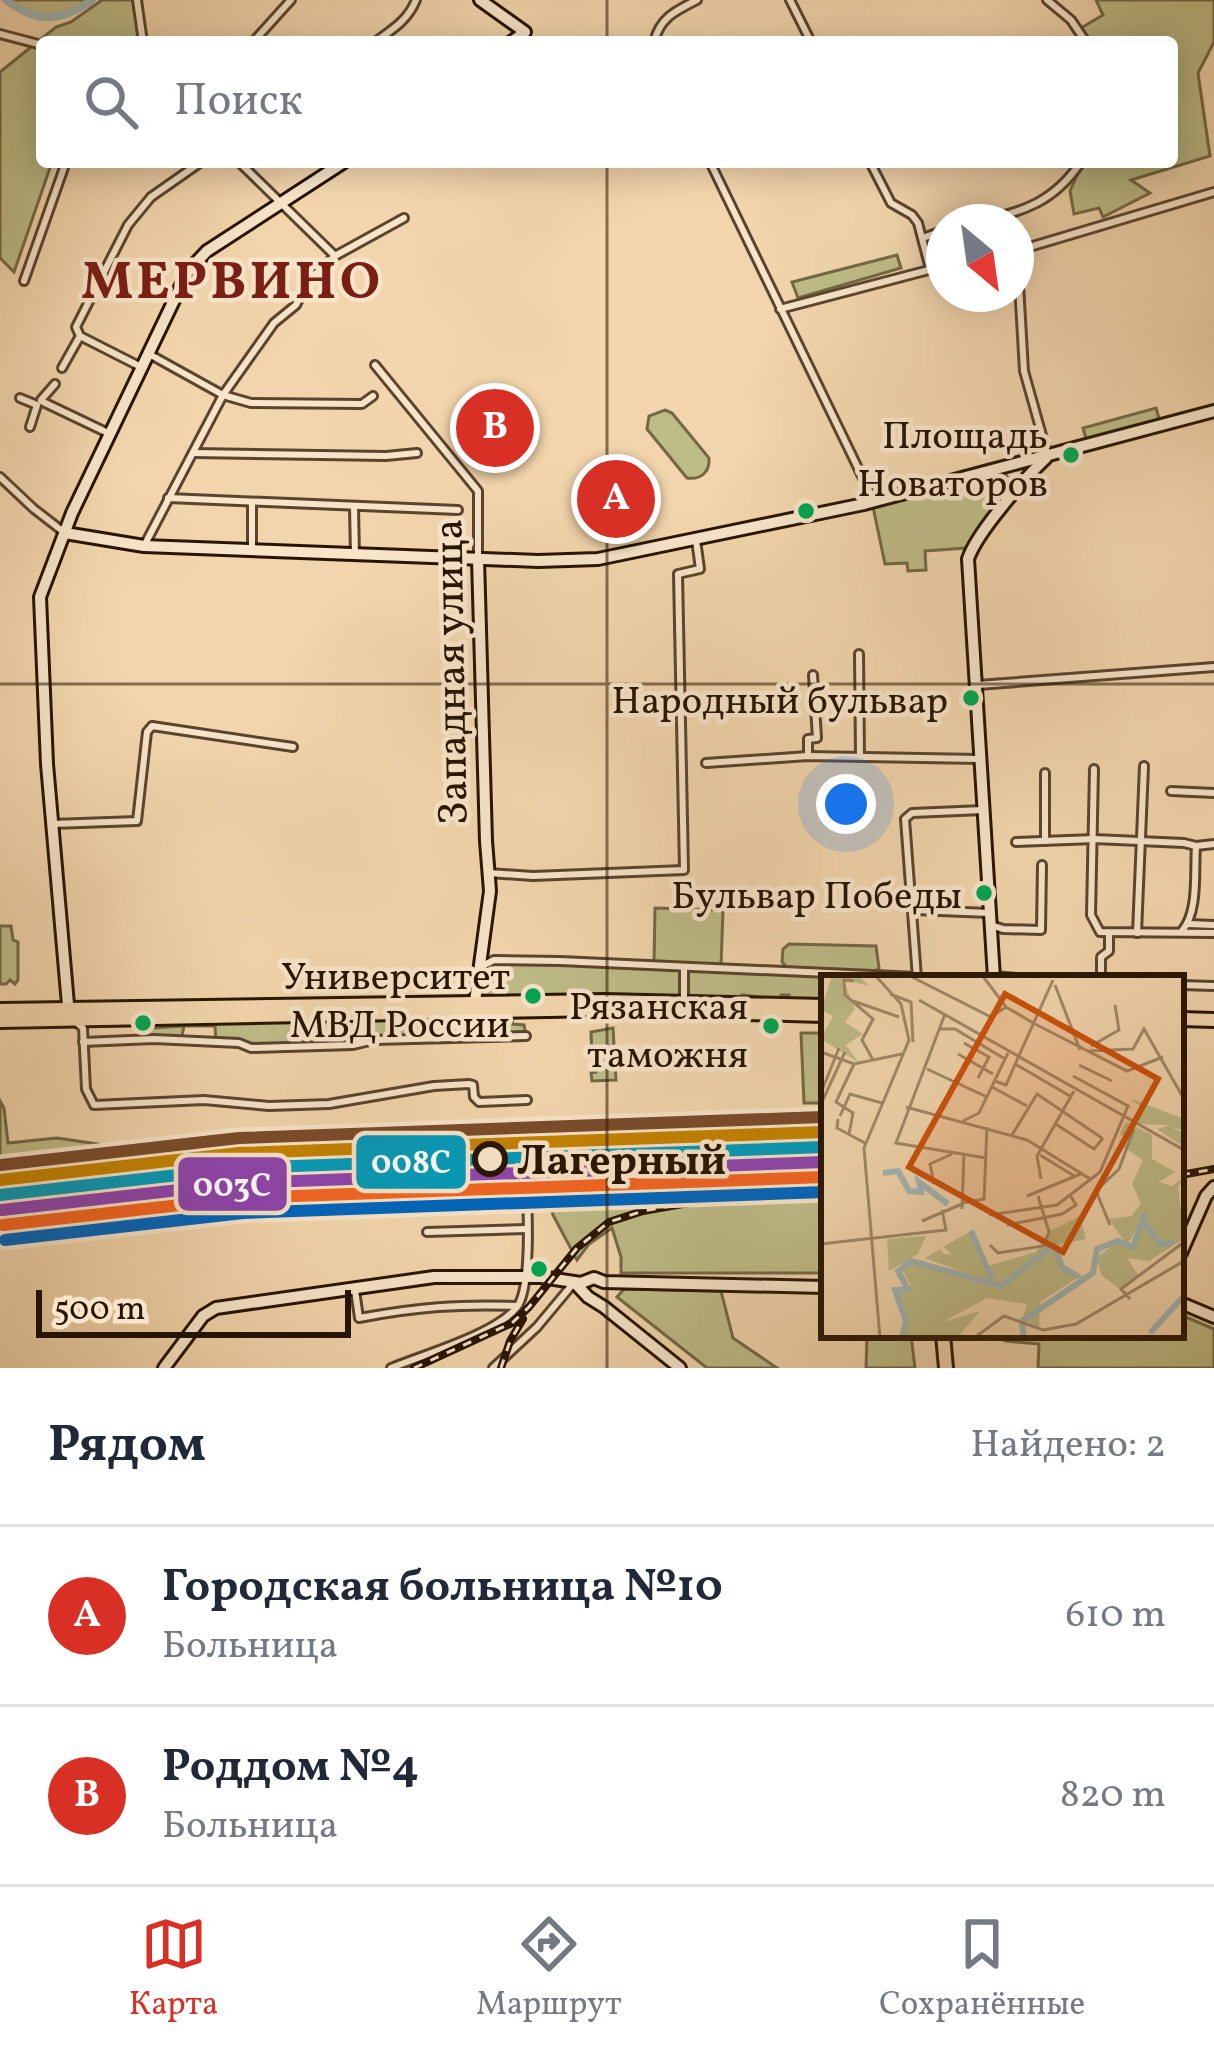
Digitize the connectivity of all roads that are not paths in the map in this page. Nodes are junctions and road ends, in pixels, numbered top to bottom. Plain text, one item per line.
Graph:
1 (137, 0) edge
2 (291, 0) edge
3 (416, 0) edge
4 (480, 0) edge
5 (697, 0) edge
6 (790, 0) edge
7 (1047, 0) edge
8 (0, 34) edge
9 (142, 36) edge
10 (258, 36) edge
11 (384, 36) edge
12 (520, 36) edge
13 (656, 36) edge
14 (808, 36) edge
15 (1082, 36) edge
16 (36, 43) edge
17 (64, 168) edge
18 (192, 168) edge
19 (245, 168) edge
20 (334, 168) edge
21 (713, 168) edge
22 (873, 168) edge
23 (1076, 168) edge
24 (1214, 192) edge
25 (280, 202) junction
26 (1032, 204) edge
27 (404, 218) dead end
28 (926, 237) edge
29 (923, 238) junction
30 (1034, 245) edge
31 (926, 249) edge
32 (335, 256) junction
33 (926, 269) edge
34 (24, 281) dead end
35 (780, 309) junction
36 (1021, 312) edge
37 (80, 336) junction
38 (149, 354) junction
39 (375, 365) dead end
40 (62, 368) dead end
41 (142, 368) junction
42 (55, 384) dead end
43 (223, 395) junction
44 (373, 396) dead end
45 (20, 398) dead end
46 (39, 403) junction
47 (1214, 411) edge
48 (30, 427) dead end
49 (111, 434) junction
50 (194, 453) junction
51 (417, 453) dead end
52 (1048, 456) junction
53 (1030, 466) junction
54 (999, 469) junction
55 (0, 478) edge
56 (1010, 496) junction
57 (168, 498) junction
58 (874, 501) junction
59 (252, 503) junction
60 (354, 507) junction
61 (458, 510) dead end
62 (65, 533) junction
63 (696, 538) junction
64 (144, 546) junction
65 (252, 550) junction
66 (355, 555) junction
67 (478, 559) junction
68 (859, 654) dead end
69 (1214, 668) edge
70 (813, 675) dead end
71 (975, 686) junction
72 (293, 747) dead end
73 (808, 756) junction
74 (860, 757) junction
75 (979, 759) junction
76 (706, 763) dead end
77 (1144, 766) dead end
78 (1094, 769) dead end
79 (1045, 773) dead end
80 (1171, 791) dead end
81 (1214, 793) edge
82 (982, 810) junction
83 (52, 824) junction
84 (1094, 839) junction
85 (1142, 841) junction
86 (1016, 842) dead end
87 (1045, 842) junction
88 (1214, 844) edge
89 (1196, 846) junction
90 (1042, 865) dead end
91 (489, 873) junction
92 (913, 910) junction
93 (990, 919) junction
94 (1189, 924) junction
95 (1214, 929) edge
96 (1182, 931) junction
97 (1104, 932) junction
98 (1137, 933) junction
99 (480, 967) junction
100 (684, 967) junction
101 (870, 975) edge
102 (917, 975) edge
103 (994, 975) edge
104 (1101, 975) edge
105 (1184, 985) edge
106 (1214, 986) edge
107 (684, 1002) junction
108 (474, 1007) junction
109 (2, 1011) edge
110 (821, 1011) edge
111 (821, 1011) edge
112 (68, 1014) junction
113 (1184, 1022) edge
114 (1214, 1023) edge
115 (526, 1036) dead end
116 (83, 1042) junction
117 (527, 1100) dead end
118 (526, 1167) dead end
119 (526, 1186) junction
120 (1214, 1187) edge
121 (278, 1201) dead end
122 (526, 1229) junction
123 (427, 1232) dead end
124 (1184, 1246) edge
125 (526, 1276) junction
126 (821, 1287) edge
127 (354, 1288) junction
128 (596, 1290) junction
129 (1184, 1304) edge
130 (517, 1306) junction
131 (1214, 1317) edge
132 (943, 1338) edge
133 (164, 1368) edge
134 (392, 1368) edge
135 (494, 1368) edge
136 (680, 1368) edge
137 (946, 1368) edge

1 - 9 street
2 - 10 street
3 - 11 street
4 - 12 street
5 - 13 street
6 - 14 street
7 - 15 street
8 - 16 street
17 - 34 street
18 - 37 street
19 - 25 street
20 - 25 street
21 - 35 street
22 - 29 street
23 - 26 street
24 - 30 street
25 - 32 street
25 - 38 street
27 - 32 street
28 - 29 street
29 - 31 street
32 - 43 street
33 - 35 street
35 - 58 street
36 - 52 street
37 - 40 street
37 - 41 street
38 - 41 street
38 - 43 street
39 - 67 street, Западная улица
41 - 49 street
42 - 46 street
43 - 44 street
43 - 50 street
45 - 46 street
46 - 48 street
46 - 49 street
47 - 52 street
49 - 62 street
50 - 51 street
50 - 57 street
52 - 53 street
53 - 54 street
53 - 56 street
54 - 56 street
54 - 58 street
55 - 62 street
56 - 71 street
57 - 59 street
57 - 64 street
58 - 63 street
59 - 60 street
59 - 65 street
60 - 61 street
60 - 66 street
62 - 64 street
62 - 83 street
63 - 67 street
63 - 91 street
64 - 65 street
65 - 66 street
66 - 67 street
67 - 91 street, Западная улица
68 - 74 street
69 - 71 street
70 - 73 street
71 - 75 street
72 - 83 street
73 - 74 street
73 - 76 street
74 - 75 street
75 - 82 street
77 - 85 street
78 - 84 street
79 - 87 street
80 - 81 street
82 - 92 street
82 - 93 street
83 - 112 street
84 - 85 street
84 - 87 street
84 - 97 street
85 - 89 street
85 - 98 street
86 - 87 street
88 - 89 street
89 - 94 street
90 - 93 street
91 - 99 street, Западная улица
92 - 93 street
92 - 102 street
93 - 103 street
94 - 95 street
94 - 96 street
95 - 96 street
96 - 98 street
97 - 98 street
97 - 104 street
99 - 100 street
99 - 108 street, Западная улица
100 - 101 street
100 - 107 street
105 - 106 street
107 - 108 main road
107 - 111 main road
108 - 110 main road
108 - 112 main road
109 - 112 main road
112 - 116 street
113 - 114 main road
115 - 116 street
116 - 117 street
118 - 119 street
119 - 121 street
119 - 122 street
120 - 124 street
122 - 123 street
122 - 125 street
125 - 127 street
125 - 128 street
125 - 130 street
126 - 128 street
127 - 130 street
127 - 133 street
128 - 135 street
128 - 136 street
129 - 131 street
130 - 134 street
132 - 137 main road

